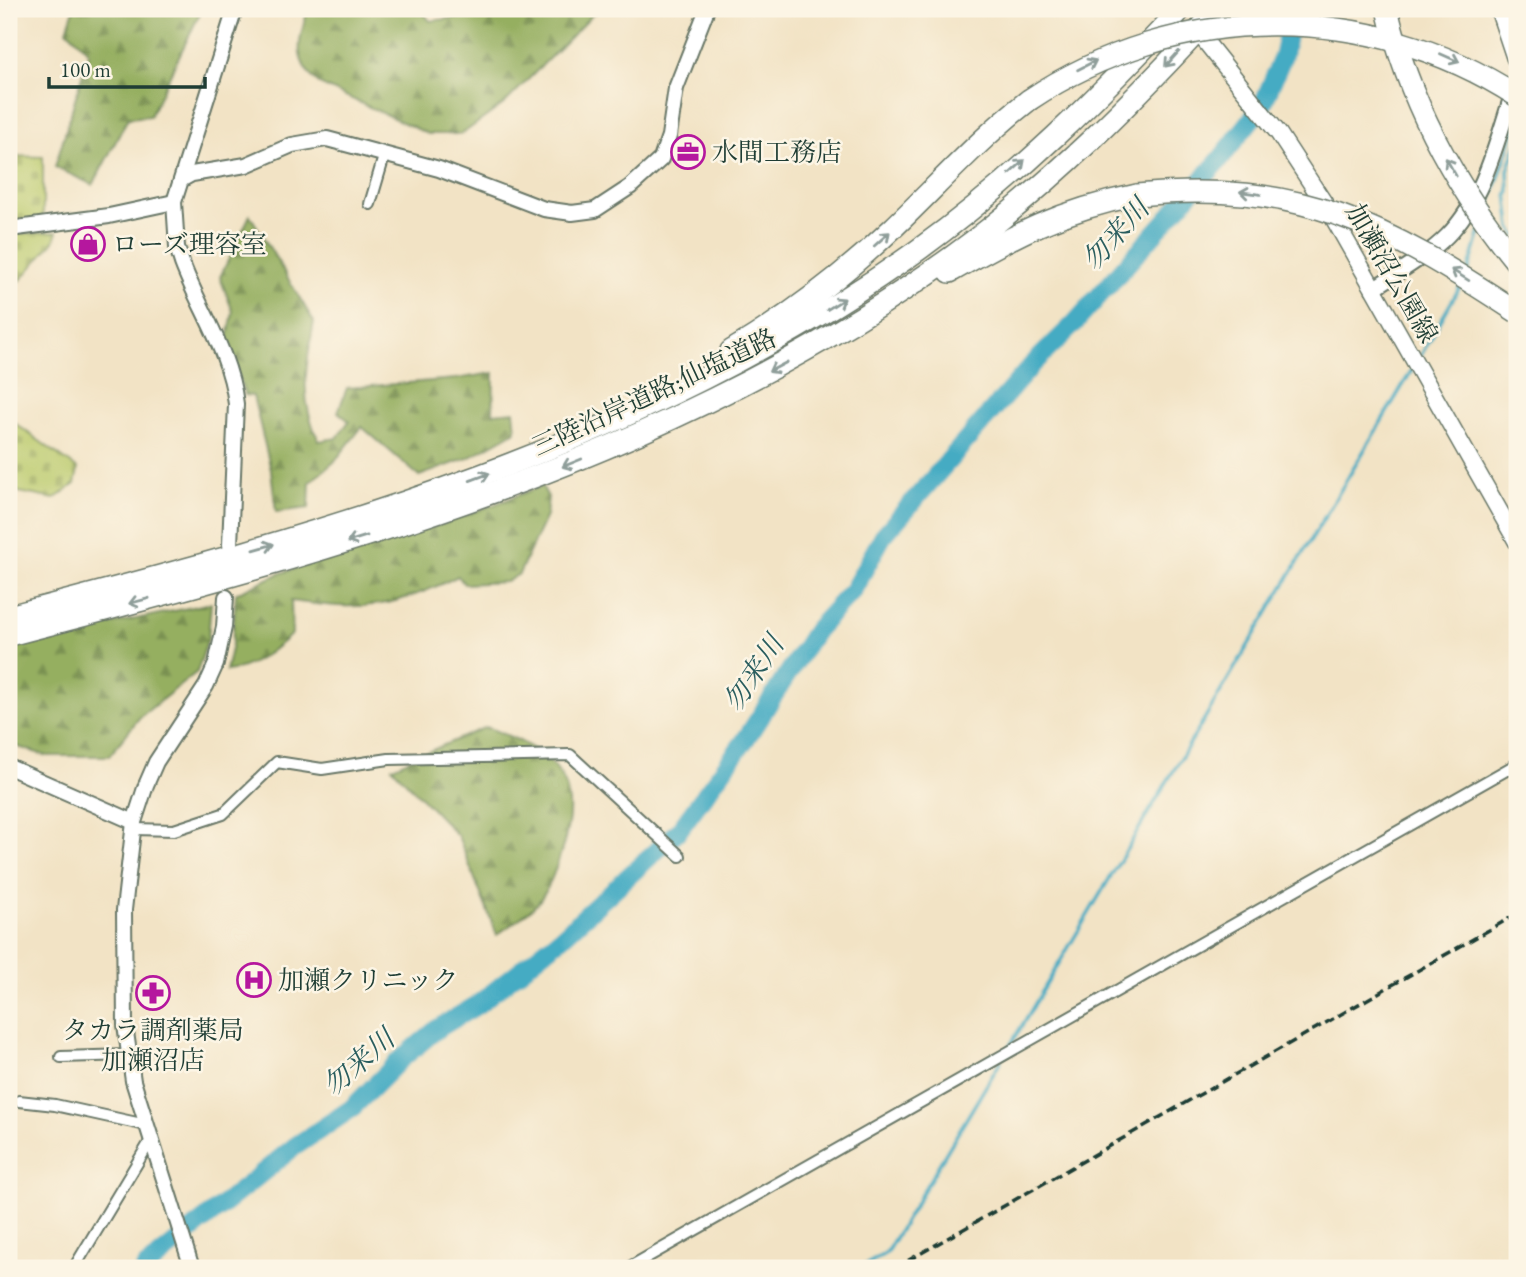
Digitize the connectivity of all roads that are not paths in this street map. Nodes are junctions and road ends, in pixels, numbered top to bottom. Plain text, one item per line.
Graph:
1 (235, 9) edge
2 (707, 9) edge
3 (1181, 9) edge
4 (1218, 9) edge
5 (1387, 9) edge
6 (1500, 9) edge
7 (1205, 41) dead end
8 (1517, 57) edge
9 (1517, 80) edge
10 (1517, 96) edge
11 (384, 153) junction
12 (183, 179) junction
13 (174, 202) junction
14 (370, 204) dead end
15 (9, 229) edge
16 (1517, 263) edge
17 (1373, 289) junction
18 (1517, 312) edge
19 (837, 333) junction
20 (603, 427) junction
21 (1517, 542) edge
22 (230, 545) dead end
23 (226, 597) dead end
24 (9, 616) edge
25 (9, 635) edge
26 (1517, 764) edge
27 (9, 767) edge
28 (134, 825) junction
29 (680, 856) dead end
30 (128, 1055) junction
31 (61, 1057) dead end
32 (19, 1101) dead end
33 (146, 1125) junction
34 (151, 1140) junction
35 (192, 1265) edge
36 (74, 1268) edge
37 (628, 1268) edge

1 - 12 street
2 - 11 street
20 -> 3 highway, 三陸沿岸道路;仙塩道路
4 -> 19 highway, 三陸沿岸道路;仙塩道路
16 -> 5 highway, bridge
6 - 8 highway
7 - 17 main road, 加瀬沼公園線
9 - 17 street
20 -> 10 highway, bridge
11 - 12 street
11 - 14 street
12 - 13 street
13 - 15 street
13 - 22 street
17 - 21 main road, 加瀬沼公園線
18 -> 19 highway, bridge
19 -> 25 highway, 三陸沿岸道路;仙塩道路
24 -> 20 highway, 三陸沿岸道路;仙塩道路
23 - 28 street
26 - 37 street
27 - 28 street
28 - 29 street
28 - 30 street
30 - 31 street
30 - 33 street
32 - 33 street
33 - 34 street
34 - 35 street
34 - 36 street

